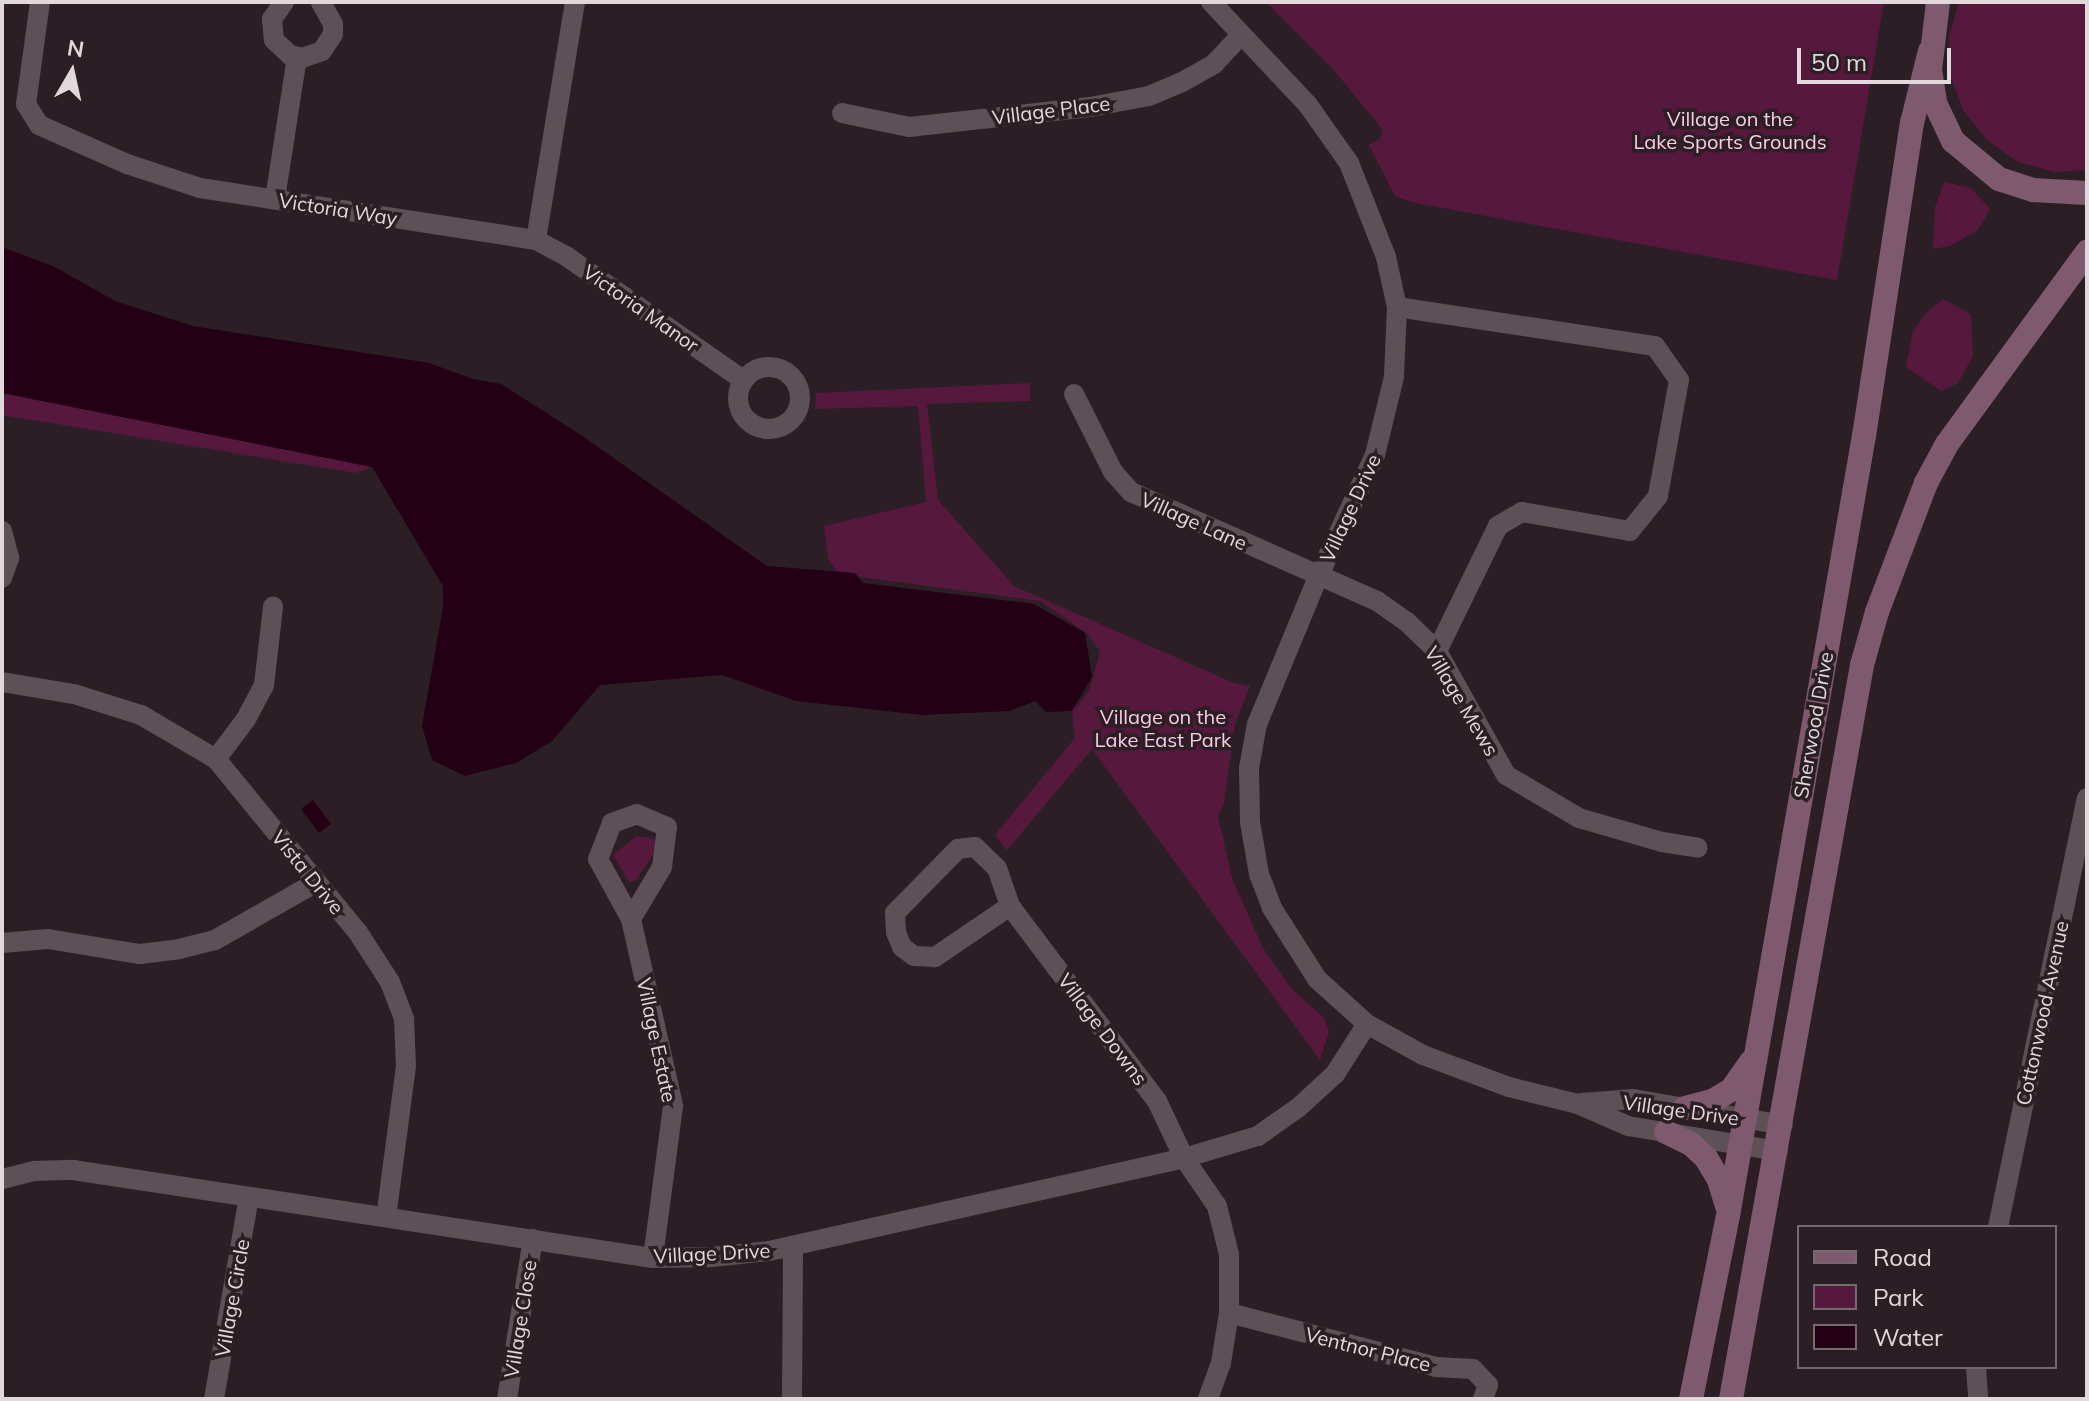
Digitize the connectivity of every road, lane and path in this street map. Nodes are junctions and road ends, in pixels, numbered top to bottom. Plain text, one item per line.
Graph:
1 (40, 2) edge
2 (284, 2) edge
3 (321, 2) edge
4 (575, 2) edge
5 (1211, 2) edge
6 (1936, 5) edge
7 (1241, 35) junction
8 (1930, 51) junction
9 (297, 57) junction
10 (842, 113) dead end
11 (2087, 193) edge
12 (275, 199) junction
13 (536, 240) junction
14 (2087, 252) edge
15 (1397, 307) junction
16 (743, 380) dead end
17 (1074, 394) dead end
18 (2, 531) edge
19 (1318, 577) junction
20 (2, 578) edge
21 (273, 607) dead end
22 (1437, 651) junction
23 (2, 682) edge
24 (216, 759) junction
25 (2087, 798) edge
26 (1698, 848) dead end
27 (315, 883) junction
28 (1010, 906) junction
29 (631, 919) junction
30 (2, 943) edge
31 (1367, 1024) junction
32 (1756, 1053) junction
33 (1578, 1104) junction
34 (1685, 1108) junction
35 (1744, 1118) junction
36 (1783, 1125) junction
37 (1666, 1132) junction
38 (1739, 1145) junction
39 (1778, 1151) junction
40 (1184, 1158) junction
41 (2, 1179) edge
42 (249, 1197) junction
43 (1729, 1210) junction
44 (386, 1217) junction
45 (1998, 1225) edge
46 (533, 1239) junction
47 (793, 1248) junction
48 (653, 1258) junction
49 (1229, 1313) junction
50 (1976, 1369) edge
51 (214, 1399) edge
52 (507, 1399) edge
53 (792, 1399) edge
54 (1208, 1399) edge
55 (1483, 1399) edge
56 (1691, 1399) edge
57 (1731, 1399) edge
58 (1978, 1399) edge

1 - 12 street, Victoria Way
2 - 9 street
3 - 9 street
4 - 13 street
5 - 7 street, Village Drive
6 - 8 main road
7 - 10 street, Village Place
7 - 15 street, Village Drive
8 - 11 main road
8 - 32 main road, Sherwood Drive
9 - 12 street
12 - 13 street, Victoria Way
13 - 16 street, Victoria Manor
14 - 36 main road, Sherwood Drive
15 - 19 street, Village Drive
15 - 22 street
17 - 19 street, Village Lane
18 - 20 street
19 - 22 street, Village Mews
19 - 31 street, Village Drive
21 - 24 street
22 - 26 street, Village Mews
23 - 24 street, Vista Drive
24 - 27 street, Vista Drive
25 - 45 street, Cottonwood Avenue
27 - 30 street
27 - 44 street, Vista Drive
28 - 28 street, Village Downs
28 - 40 street, Village Downs
29 - 29 street, Village Estate
29 - 48 street, Village Estate
31 - 33 street, Village Drive
31 - 40 street, Village Drive
32 - 34 main road
32 - 35 main road, Sherwood Drive
33 - 34 street, Village Drive
33 - 37 street, Village Drive
34 - 35 street, Village Drive
35 - 36 street, Village Drive
35 - 38 main road, Sherwood Drive
36 - 39 main road, Sherwood Drive
37 - 38 street, Village Drive
37 - 43 main road
38 - 39 street, Village Drive
38 - 43 main road, Sherwood Drive
39 - 57 main road, Sherwood Drive
40 - 47 street, Village Drive
40 - 49 street, Village Downs
41 - 42 street, Village Drive
42 - 44 street, Village Drive
42 - 51 street, Village Circle
43 - 56 main road, Sherwood Drive
44 - 46 street, Village Drive
46 - 48 street, Village Drive
46 - 52 street, Village Close
47 - 48 street, Village Drive
47 - 53 street
49 - 54 street, Village Downs
49 - 55 street, Ventnor Place
50 - 58 street

